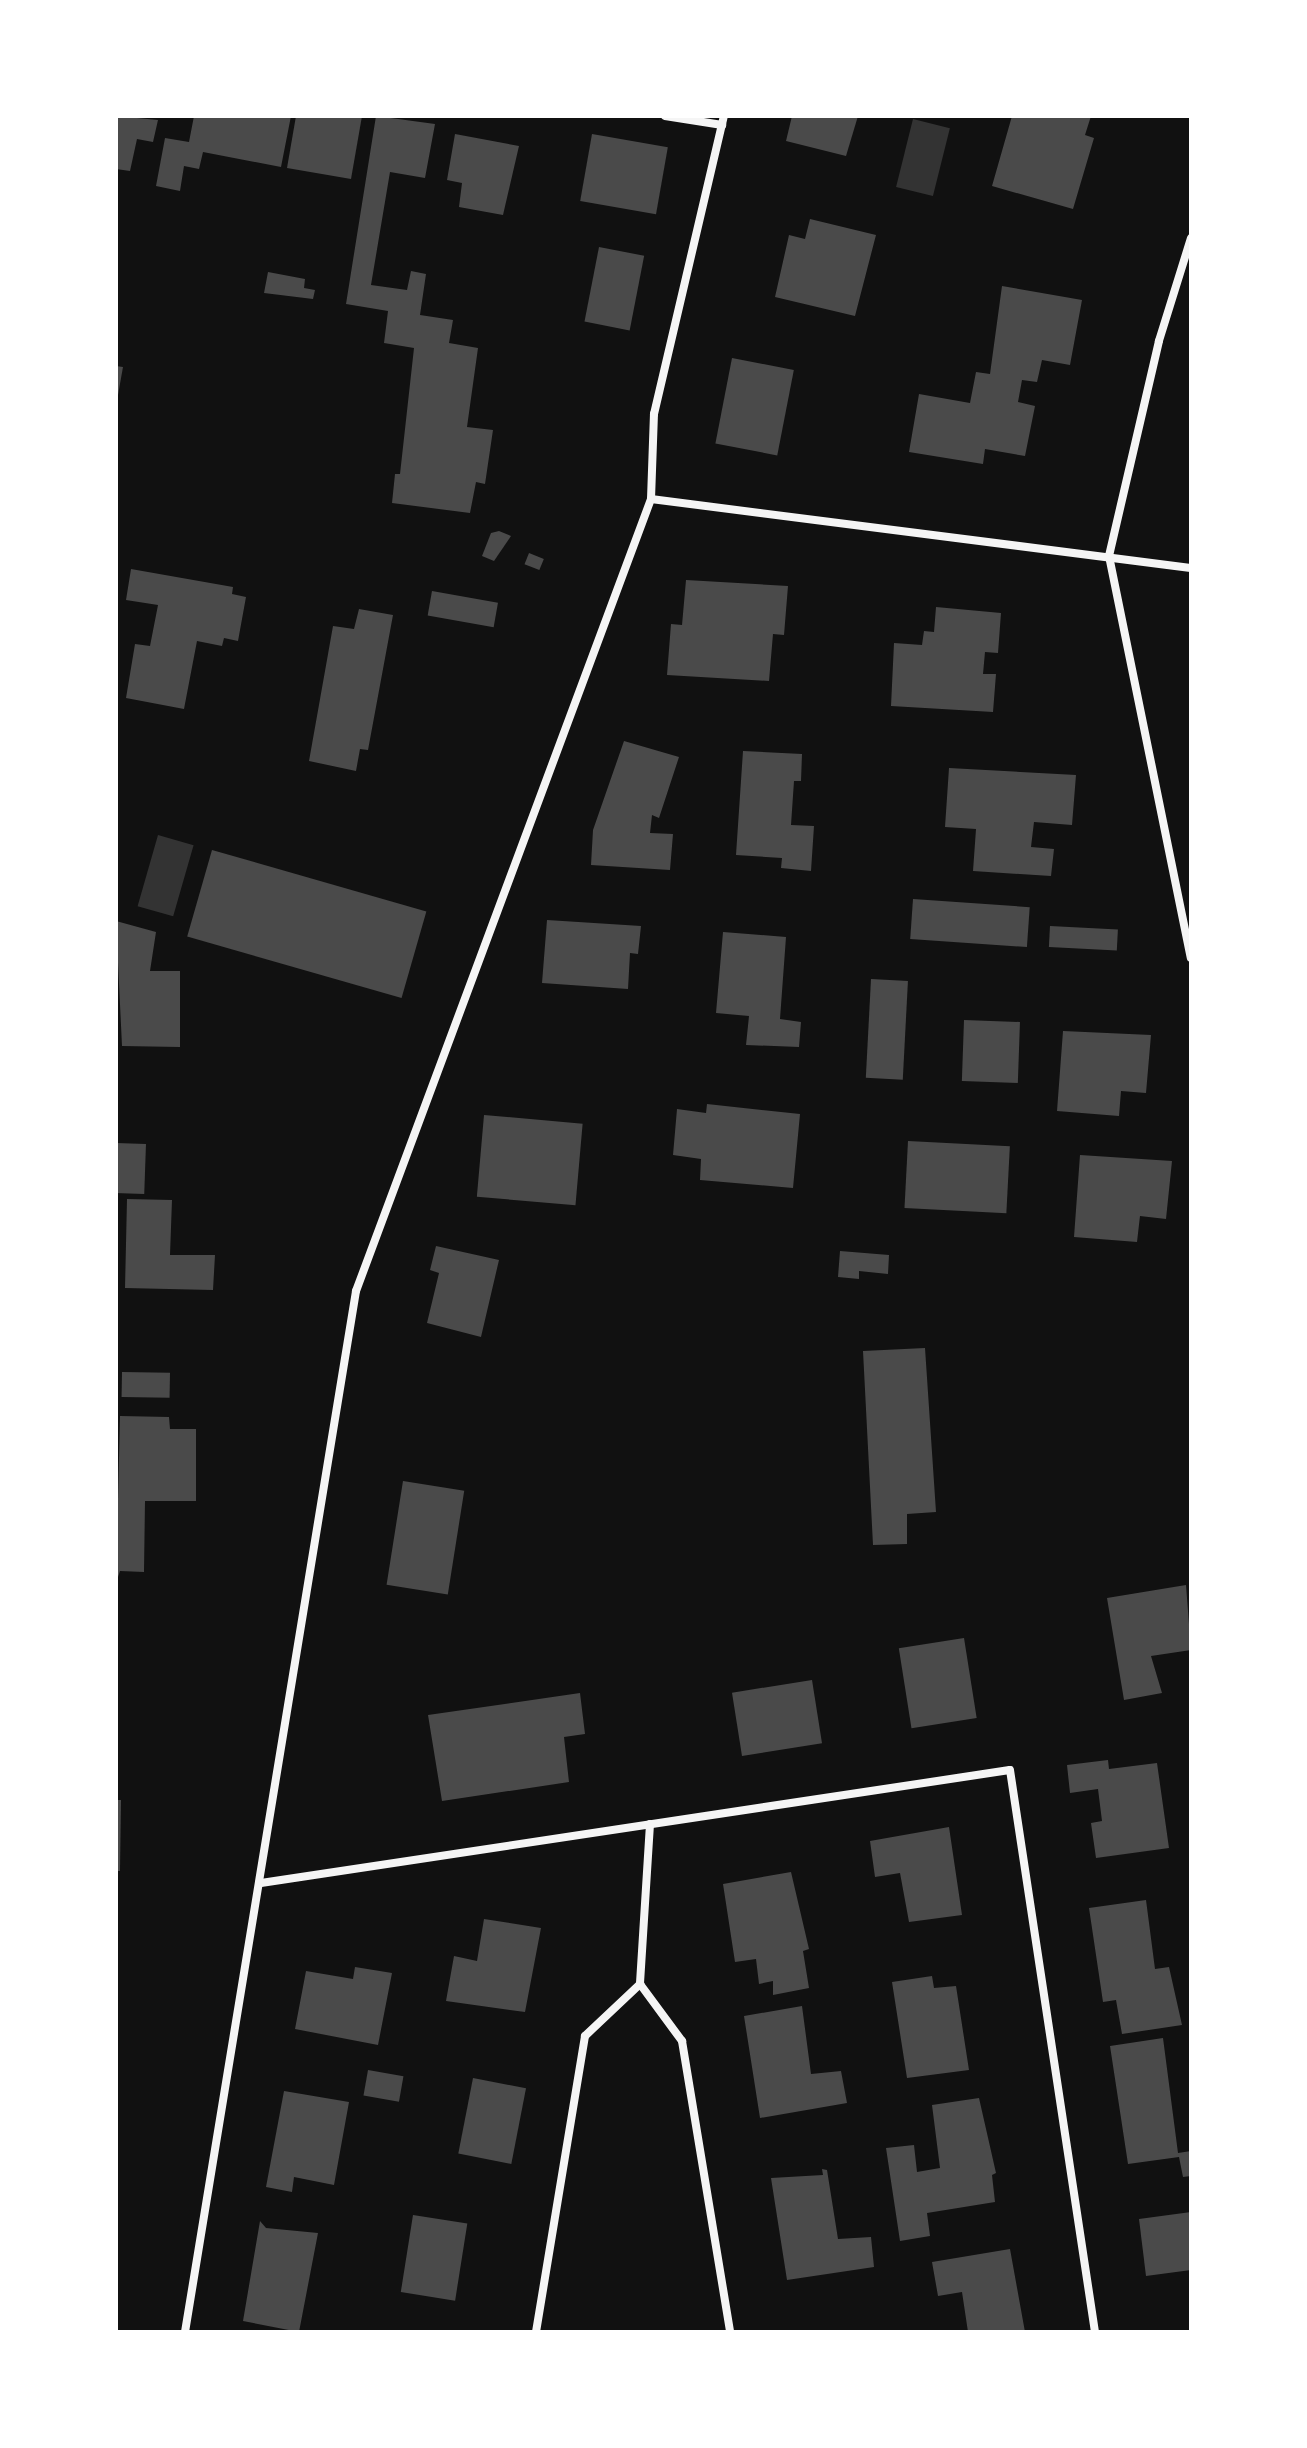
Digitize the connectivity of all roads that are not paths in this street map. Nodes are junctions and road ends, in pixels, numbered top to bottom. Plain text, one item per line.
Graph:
1 (665, 116) edge
2 (723, 121) edge
3 (1191, 238) edge
4 (651, 499) junction
5 (1109, 556) junction
6 (1191, 568) edge
7 (1191, 958) edge
8 (650, 1824) junction
9 (261, 1883) junction
10 (640, 1984) junction
11 (185, 2332) edge
12 (536, 2332) edge
13 (730, 2332) edge
14 (1095, 2332) edge

1 - 2 street
2 - 4 street
3 - 5 street
4 - 5 street
4 - 9 street
5 - 6 street
5 - 7 street
8 - 9 street
8 - 10 street
8 - 14 street
9 - 11 street
10 - 12 street
10 - 13 street

